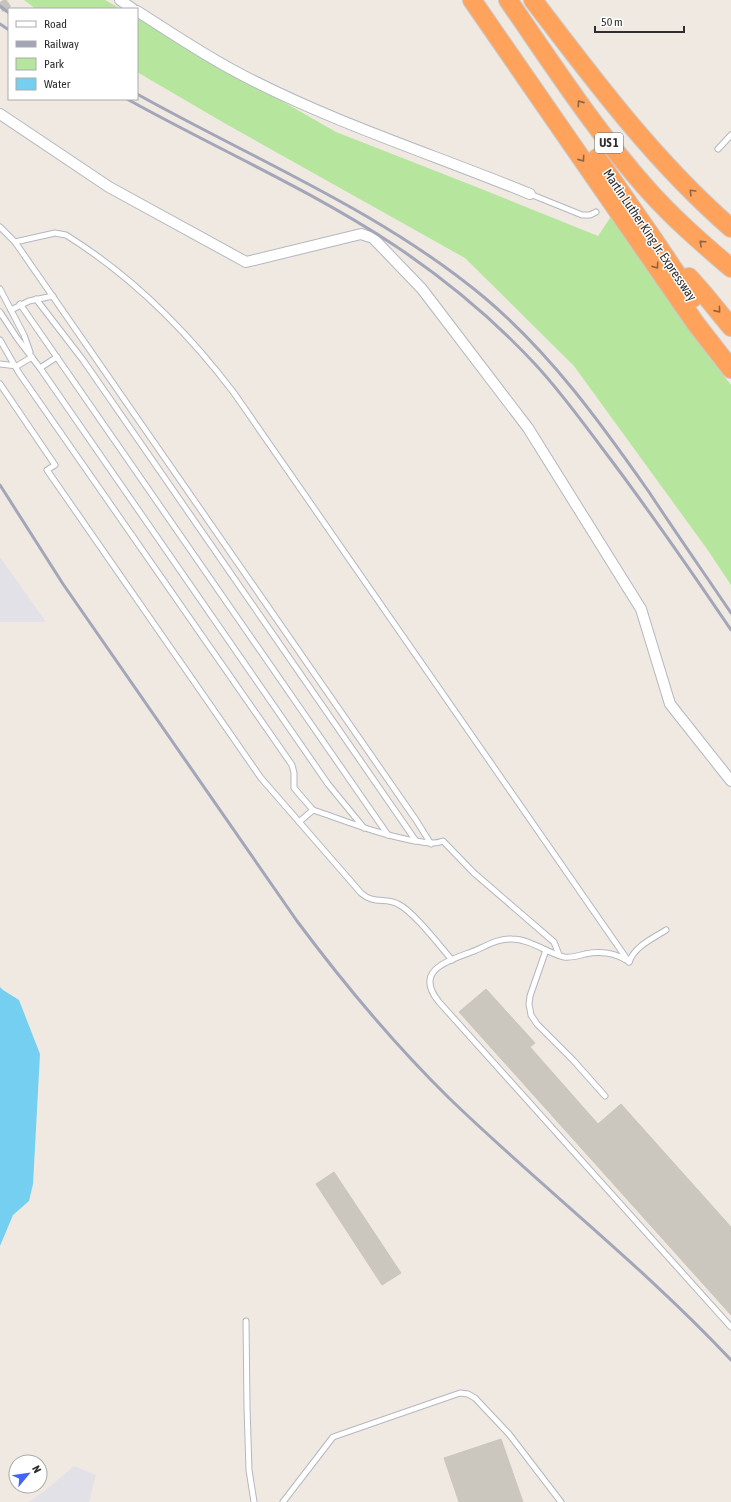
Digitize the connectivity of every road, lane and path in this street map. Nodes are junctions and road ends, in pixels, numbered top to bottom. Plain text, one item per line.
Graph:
1 (120, 0) edge
2 (472, 0) edge
3 (485, 0) edge
4 (508, 0) edge
5 (533, 0) edge
6 (538, 0) edge
7 (132, 8) edge
8 (138, 12) edge
9 (575, 55) junction
10 (0, 114) edge
11 (731, 135) edge
12 (718, 149) dead end
13 (530, 194) joint
14 (596, 212) dead end
15 (0, 227) edge
16 (731, 228) edge
17 (654, 240) junction
18 (15, 242) junction
19 (731, 268) edge
20 (0, 289) edge
21 (53, 296) junction
22 (36, 299) junction
23 (20, 304) junction
24 (11, 310) junction
25 (0, 312) edge
26 (731, 327) edge
27 (0, 340) edge
28 (731, 354) edge
29 (32, 357) junction
30 (57, 357) junction
31 (0, 364) edge
32 (14, 365) junction
33 (40, 368) junction
34 (731, 370) edge
35 (0, 384) edge
36 (731, 781) edge
37 (314, 810) junction
38 (299, 822) junction
39 (364, 828) junction
40 (388, 835) junction
41 (416, 841) junction
42 (431, 844) junction
43 (666, 930) dead end
44 (546, 950) junction
45 (559, 955) junction
46 (452, 960) junction
47 (629, 962) junction
48 (605, 1096) dead end
49 (246, 1321) dead end
50 (731, 1327) edge
51 (254, 1502) edge
52 (283, 1502) edge
53 (561, 1502) edge

1 - 7 street
2 -> 34 highway
3 - 17 highway, Martin Luther King Jr. Expressway / US 1
19 -> 4 highway, Martin Luther King Jr. Expressway / US 1
5 - 9 highway
6 - 9 highway
8 - 13 street
16 -> 9 highway
10 - 36 street
11 - 12 lane
13 - 14 lane
15 - 18 lane
17 -> 26 highway
17 - 28 highway, Martin Luther King Jr. Expressway / US 1
18 - 21 lane
18 - 47 lane
20 - 24 lane
21 - 22 lane
21 - 42 lane
22 - 23 lane
22 - 41 lane
23 - 24 lane
23 - 30 lane
24 - 29 lane
25 - 29 lane
27 - 32 lane
29 - 32 lane
29 - 33 lane
30 - 33 lane
30 - 40 lane
31 - 32 lane
32 - 37 lane
33 - 39 lane
35 - 38 lane
37 - 38 lane
37 - 39 lane
38 - 46 lane
39 - 40 lane
40 - 41 lane
41 - 42 lane
42 - 45 lane
43 - 47 lane
44 - 45 lane
44 - 46 lane
44 - 48 lane
45 - 47 lane
46 - 50 lane
49 - 51 lane
52 - 53 lane

